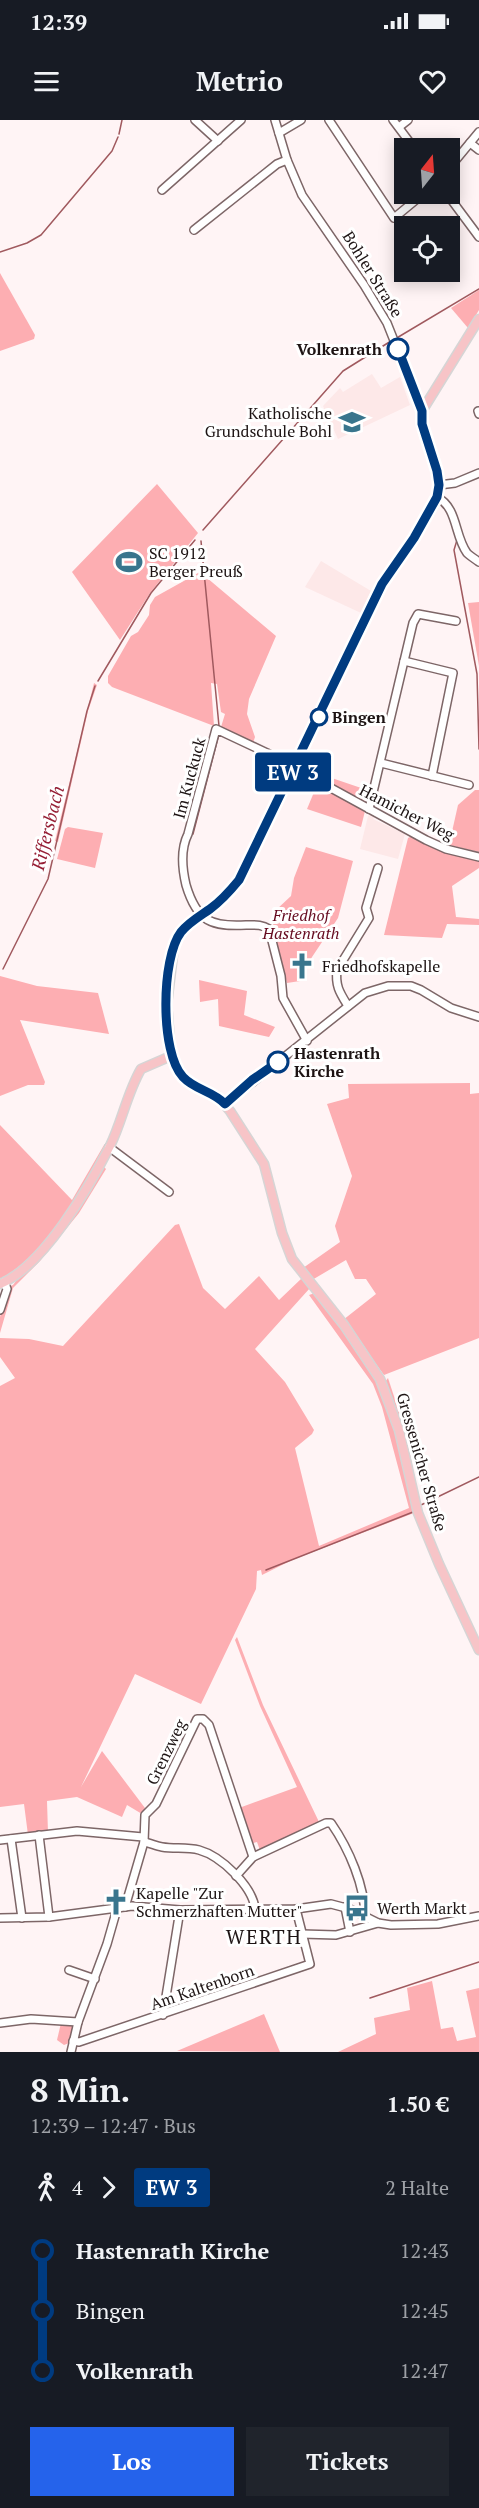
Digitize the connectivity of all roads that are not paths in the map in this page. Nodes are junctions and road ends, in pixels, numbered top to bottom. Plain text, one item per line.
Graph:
1 (195, 120) edge
2 (242, 120) edge
3 (275, 120) edge
4 (301, 120) edge
5 (329, 120) edge
6 (393, 120) edge
7 (408, 120) edge
8 (399, 128) junction
9 (479, 132) edge
10 (279, 134) junction
11 (406, 138) edge
12 (218, 141) junction
13 (470, 143) junction
14 (479, 150) edge
15 (460, 155) edge
16 (287, 160) junction
17 (162, 190) dead end
18 (411, 204) edge
19 (454, 204) edge
20 (194, 230) dead end
21 (479, 237) edge
22 (479, 319) edge
23 (422, 411) junction
24 (479, 473) edge
25 (439, 485) junction
26 (437, 497) junction
27 (479, 562) edge
28 (456, 621) dead end
29 (404, 661) junction
30 (381, 763) junction
31 (295, 768) junction
32 (432, 776) junction
33 (469, 785) dead end
34 (369, 809) junction
35 (479, 857) edge
36 (378, 868) dead end
37 (201, 915) junction
38 (348, 1006) junction
39 (479, 1017) edge
40 (307, 1041) junction
41 (171, 1056) junction
42 (225, 1104) junction
43 (109, 1147) junction
44 (169, 1192) dead end
45 (2, 1283) edge
46 (0, 1310) edge
47 (479, 1650) edge
48 (39, 1835) junction
49 (11, 1839) junction
50 (144, 1839) junction
51 (0, 1840) edge
52 (253, 1857) junction
53 (236, 1875) junction
54 (125, 1907) junction
55 (345, 1907) junction
56 (255, 1908) junction
57 (117, 1909) junction
58 (296, 1909) junction
59 (180, 1910) junction
60 (479, 1916) edge
61 (49, 1917) junction
62 (365, 1917) junction
63 (0, 1918) edge
64 (22, 1918) junction
65 (378, 1923) junction
66 (350, 1932) junction
67 (302, 1934) junction
68 (69, 1970) dead end
69 (95, 1978) junction
70 (163, 2015) junction
71 (78, 2022) junction
72 (0, 2024) edge
73 (73, 2041) junction
74 (71, 2052) edge

1 - 12 street
2 - 12 street
3 - 10 street, Bohler Straße
4 - 10 street
5 - 18 street
6 - 8 street
7 - 8 street
8 - 11 street
9 - 13 street
10 - 16 street, Bohler Straße
12 - 17 street
13 - 14 street
13 - 15 street
16 - 20 street
16 - 23 street, Bohler Straße
19 - 21 street
22 - 23 main road
23 - 25 main road, Bohler Straße
24 - 25 street
25 - 26 main road
26 - 27 street
26 - 31 main road
28 - 29 street
29 - 30 street
29 - 32 street
30 - 32 street
30 - 34 street
31 - 34 street, Hamicher Weg
31 - 37 main road
31 - 37 street, Im Kuckuck
32 - 33 street
34 - 35 street, Hamicher Weg
36 - 38 street
37 - 40 street
37 - 41 main road
38 - 39 street
38 - 40 street
40 - 42 street
41 - 42 main road, Gressenicher Straße
41 - 43 main road
42 - 47 main road, Gressenicher Straße
43 - 44 street
43 - 45 main road
45 - 46 street
48 - 49 street
48 - 50 street
48 - 61 street
49 - 51 street
49 - 64 street
50 - 52 street, Grenzweg
50 - 53 street
50 - 54 street, Grenzweg
52 - 53 street
52 - 62 street
53 - 56 street
54 - 57 street
54 - 59 street
55 - 58 street
55 - 62 street
55 - 66 street
56 - 58 street
56 - 59 street
57 - 61 street
57 - 69 street
58 - 67 street
59 - 70 street
60 - 65 street
61 - 64 street
62 - 65 street
63 - 64 street
65 - 66 street
66 - 67 street
67 - 70 street, Am Kaltenborn
68 - 69 street
69 - 71 street
70 - 73 street, Am Kaltenborn
71 - 72 street
71 - 73 street
73 - 74 street

